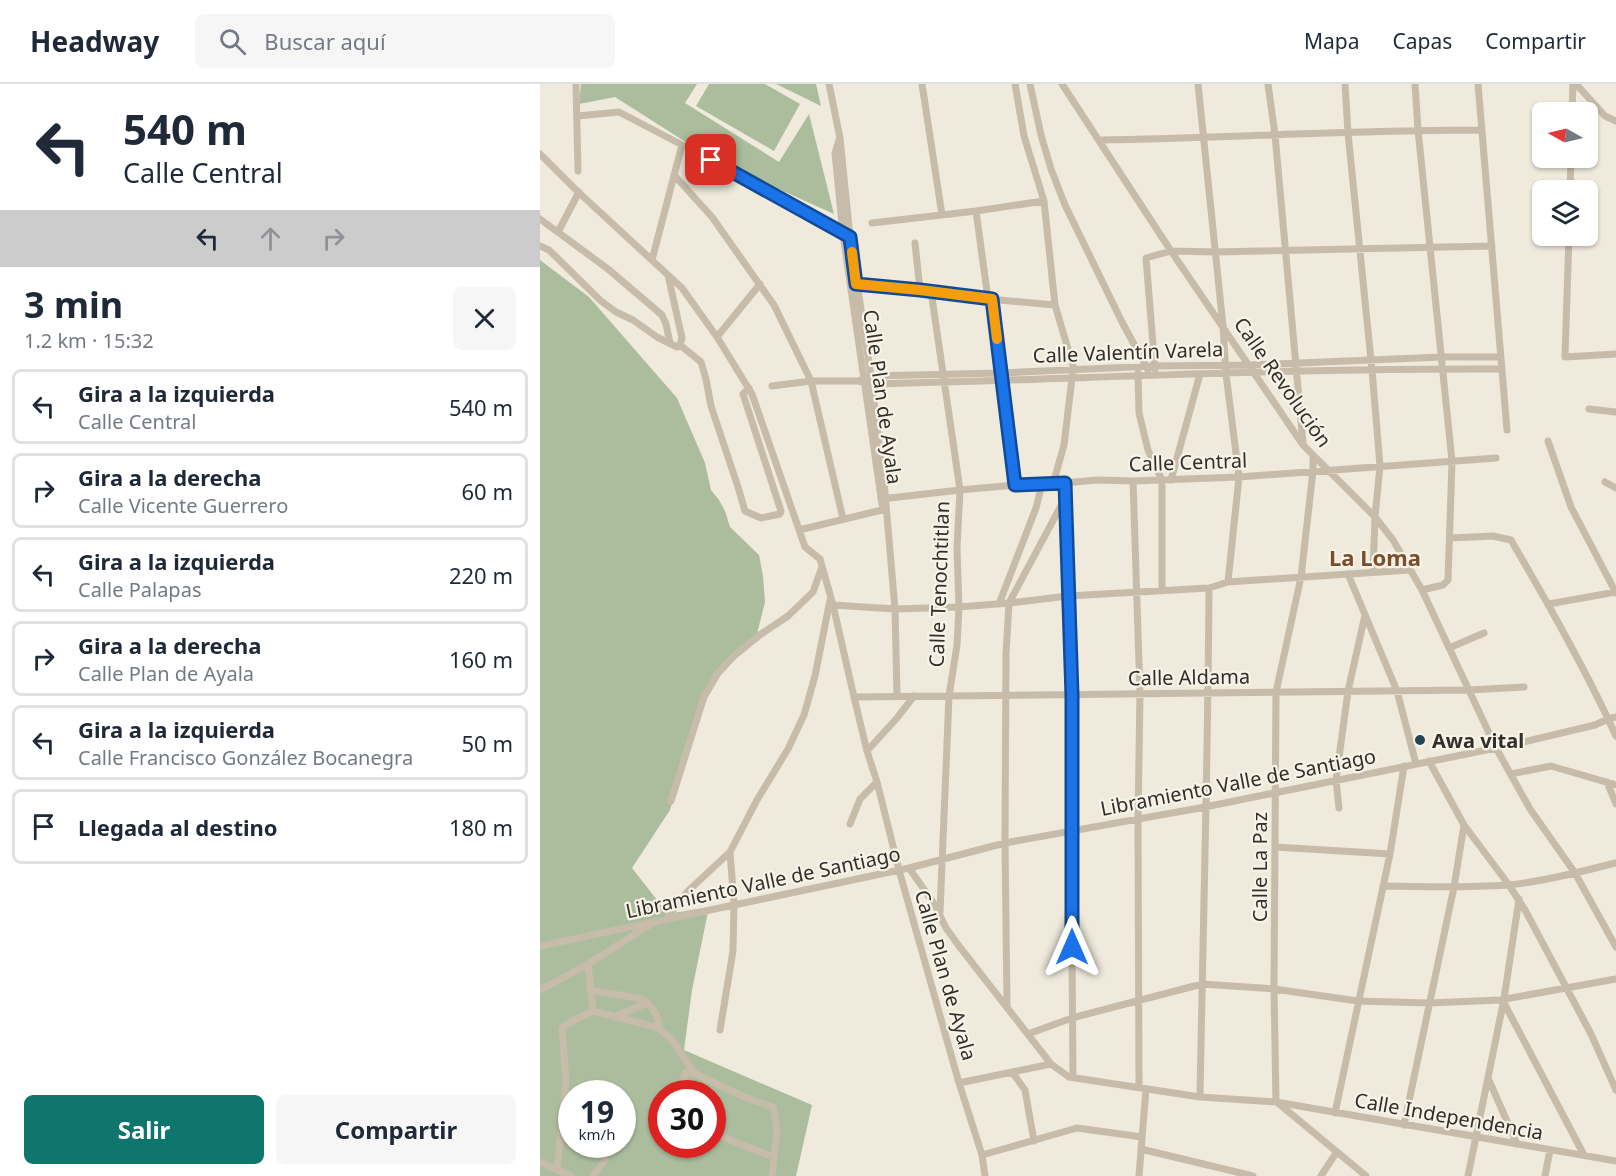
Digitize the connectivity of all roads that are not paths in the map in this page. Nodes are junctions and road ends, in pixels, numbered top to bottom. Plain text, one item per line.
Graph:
1 (576, 84) edge
2 (830, 84) edge
3 (922, 84) edge
4 (1015, 84) edge
5 (1030, 84) edge
6 (1062, 84) edge
7 (1198, 84) edge
8 (1268, 84) edge
9 (1345, 84) edge
10 (1415, 84) edge
11 (1478, 84) edge
12 (1575, 84) edge
13 (1573, 102) edge
14 (577, 116) junction
15 (1616, 121) edge
16 (1418, 130) junction
17 (1480, 130) junction
18 (1348, 134) junction
19 (1275, 135) junction
20 (1204, 138) junction
21 (1099, 140) junction
22 (682, 145) junction
23 (540, 154) edge
24 (578, 171) dead end
25 (674, 175) junction
26 (579, 192) junction
27 (1044, 201) junction
28 (976, 211) junction
29 (942, 215) junction
30 (540, 219) edge
31 (872, 223) dead end
32 (558, 232) junction
33 (847, 235) junction
34 (915, 243) dead end
35 (540, 246) edge
36 (1492, 246) junction
37 (1569, 246) edge
38 (1430, 247) junction
39 (1359, 248) junction
40 (1285, 249) junction
41 (1171, 250) junction
42 (1216, 252) junction
43 (652, 260) junction
44 (668, 275) junction
45 (760, 284) junction
46 (854, 284) junction
47 (920, 290) junction
48 (930, 291) junction
49 (990, 299) junction
50 (1055, 304) junction
51 (1223, 326) junction
52 (717, 338) junction
53 (670, 343) junction
54 (680, 345) junction
55 (1616, 354) edge
56 (1442, 357) junction
57 (1501, 357) junction
58 (1371, 361) junction
59 (1296, 363) junction
60 (1225, 365) junction
61 (1249, 365) junction
62 (1151, 366) junction
63 (1137, 367) junction
64 (1443, 368) junction
65 (1074, 369) junction
66 (1501, 369) junction
67 (1372, 370) junction
68 (1297, 372) junction
69 (1001, 373) junction
70 (1255, 373) junction
71 (943, 374) junction
72 (1200, 374) junction
73 (1226, 374) junction
74 (1153, 375) junction
75 (1138, 376) junction
76 (1072, 378) junction
77 (866, 380) junction
78 (811, 381) junction
79 (1002, 381) junction
80 (944, 382) junction
81 (771, 386) dead end
82 (749, 388) junction
83 (1589, 409) dead end
84 (1616, 412) edge
85 (1507, 430) dead end
86 (1548, 441) dead end
87 (1303, 445) junction
88 (1313, 455) junction
89 (1496, 458) dead end
90 (1452, 461) junction
91 (1380, 466) junction
92 (1327, 470) junction
93 (1313, 471) junction
94 (1239, 477) junction
95 (1162, 480) junction
96 (1171, 480) junction
97 (1133, 481) junction
98 (1605, 482) dead end
99 (1065, 483) junction
100 (1042, 484) junction
101 (1053, 484) junction
102 (1015, 485) junction
103 (1616, 488) edge
104 (960, 490) junction
105 (883, 499) junction
106 (1064, 499) junction
107 (885, 510) junction
108 (1375, 517) junction
109 (843, 519) junction
110 (799, 530) junction
111 (1450, 538) junction
112 (822, 567) junction
113 (1410, 570) junction
114 (1373, 572) junction
115 (1348, 574) junction
116 (1301, 577) junction
117 (1228, 582) junction
118 (1209, 588) junction
119 (1162, 590) junction
120 (1422, 590) junction
121 (1616, 592) edge
122 (1136, 593) junction
123 (1068, 596) junction
124 (832, 601) junction
125 (1010, 603) junction
126 (999, 604) junction
127 (1549, 604) junction
128 (959, 607) junction
129 (895, 609) junction
130 (1365, 615) junction
131 (1484, 633) dead end
132 (1449, 648) junction
133 (1524, 687) dead end
134 (1469, 690) junction
135 (1348, 691) junction
136 (1397, 691) junction
137 (1276, 692) junction
138 (1140, 693) junction
139 (1208, 693) junction
140 (1006, 694) junction
141 (1072, 695) junction
142 (897, 696) junction
143 (914, 696) junction
144 (949, 696) junction
145 (854, 697) junction
146 (1612, 718) edge
147 (1616, 736) edge
148 (1496, 748) junction
149 (867, 751) junction
150 (1429, 761) junction
151 (1416, 764) junction
152 (1404, 766) junction
153 (1511, 774) junction
154 (1336, 780) junction
155 (877, 782) junction
156 (1607, 782) junction
157 (1616, 785) edge
158 (1276, 793) junction
159 (672, 801) dead end
160 (1616, 804) edge
161 (1205, 807) junction
162 (1339, 807) dead end
163 (1138, 819) junction
164 (850, 824) dead end
165 (1464, 825) junction
166 (1071, 830) junction
167 (1005, 843) junction
168 (1275, 847) junction
169 (730, 852) junction
170 (1390, 854) junction
171 (941, 859) junction
172 (1616, 863) edge
173 (909, 868) junction
174 (899, 870) junction
175 (1575, 873) junction
176 (1509, 885) junction
177 (1383, 886) junction
178 (1454, 888) junction
179 (1519, 899) junction
180 (734, 904) junction
181 (940, 916) junction
182 (667, 918) junction
183 (655, 921) junction
184 (540, 946) edge
185 (1616, 947) edge
186 (588, 964) junction
187 (1616, 979) edge
188 (1202, 984) junction
189 (1566, 987) junction
190 (1274, 989) junction
191 (540, 990) edge
192 (590, 990) junction
193 (1138, 1000) junction
194 (1358, 1001) junction
195 (1504, 1001) junction
196 (647, 1003) junction
197 (1429, 1003) junction
198 (1007, 1006) junction
199 (593, 1011) junction
200 (615, 1017) junction
201 (1072, 1018) junction
202 (659, 1028) junction
203 (720, 1030) dead end
204 (1028, 1034) junction
205 (1051, 1064) junction
206 (1012, 1072) junction
207 (694, 1073) junction
208 (1073, 1077) junction
209 (1488, 1077) junction
210 (684, 1080) edge
211 (959, 1083) junction
212 (1143, 1088) junction
213 (1616, 1090) edge
214 (1200, 1097) junction
215 (1276, 1101) junction
216 (1335, 1113) junction
217 (1404, 1125) junction
218 (1142, 1137) junction
219 (1476, 1137) junction
220 (726, 1138) edge
221 (1034, 1141) junction
222 (1517, 1144) junction
223 (1141, 1149) junction
224 (1550, 1150) junction
225 (1336, 1153) junction
226 (982, 1155) junction
227 (1584, 1155) junction
228 (774, 1157) junction
229 (605, 1160) dead end
230 (1616, 1161) edge
231 (540, 1162) edge
232 (557, 1170) junction
233 (571, 1176) edge
234 (593, 1176) edge
235 (772, 1176) edge
236 (985, 1176) edge
237 (1139, 1176) edge
238 (1253, 1176) edge
239 (1321, 1176) edge
240 (1366, 1176) edge
241 (1468, 1176) edge
242 (1545, 1176) edge

1 - 14 street
2 - 33 street, Calle Plan de Ayala
3 - 29 street
4 - 27 street
5 - 62 street
6 - 21 street, Calle Revolución
7 - 20 street
8 - 19 street
9 - 18 street
10 - 16 street
11 - 17 street
12 - 13 street
12 - 15 street
14 - 22 street
14 - 24 street
16 - 17 street
16 - 18 street
16 - 38 street
17 - 36 street
18 - 19 street
18 - 39 street
19 - 20 street
19 - 40 street
20 - 21 street
20 - 42 street
21 - 41 street, Calle Revolución
22 - 25 street
22 - 33 street
23 - 26 street
25 - 43 street
25 - 45 street
26 - 32 street
26 - 43 street
27 - 28 street
27 - 50 street
28 - 29 street
28 - 49 street
29 - 31 street
30 - 32 street
32 - 53 street
33 - 46 street, Calle Plan de Ayala
34 - 47 street
35 - 53 street
36 - 38 street
36 - 57 street
37 - 55 street
38 - 39 street
38 - 56 street
39 - 40 street
39 - 58 street
40 - 42 street
40 - 59 street
41 - 42 street
41 - 51 street, Calle Revolución
41 - 62 street
42 - 51 street
43 - 44 street
44 - 52 street
44 - 54 street
45 - 52 street
45 - 78 street
46 - 47 street
46 - 77 street, Calle Plan de Ayala
47 - 48 street
48 - 49 street
48 - 71 street, Calle Tenochtitlan
49 - 50 street
49 - 69 street
50 - 65 street
51 - 60 street
51 - 61 street, Calle Revolución
52 - 82 street
53 - 54 street
54 - 82 street
56 - 57 street, Calle Valentín Varela
56 - 58 street, Calle Valentín Varela
56 - 64 street
57 - 66 street
58 - 59 street, Calle Valentín Varela
58 - 67 street
59 - 61 street, Calle Valentín Varela
59 - 68 street
60 - 61 street, Calle Valentín Varela
60 - 62 street, Calle Valentín Varela
60 - 73 street
61 - 70 street, Calle Revolución
62 - 63 street, Calle Valentín Varela
62 - 74 street
63 - 65 street, Calle Valentín Varela
63 - 75 street
64 - 66 street, Calle Valentín Varela
64 - 67 street, Calle Valentín Varela
64 - 90 street
65 - 69 street, Calle Valentín Varela
65 - 76 street
66 - 85 street
67 - 68 street, Calle Valentín Varela
67 - 91 street
68 - 70 street, Calle Valentín Varela
68 - 87 street
69 - 71 street, Calle Valentín Varela
69 - 79 street
70 - 73 street, Calle Valentín Varela
70 - 87 street, Calle Revolución
71 - 77 street, Calle Valentín Varela
71 - 80 street, Calle Tenochtitlan
72 - 73 street, Calle Valentín Varela
72 - 74 street, Calle Valentín Varela
72 - 96 street
73 - 94 street
74 - 75 street, Calle Valentín Varela
75 - 76 street, Calle Valentín Varela
75 - 95 street
76 - 79 street, Calle Valentín Varela
76 - 101 street
77 - 78 street
77 - 80 street, Calle Valentín Varela
77 - 105 street, Calle Plan de Ayala
78 - 81 street
78 - 109 street
79 - 80 street, Calle Valentín Varela
79 - 102 street
80 - 104 street, Calle Tenochtitlan
82 - 110 street
83 - 84 street
86 - 121 street
87 - 88 street, Calle Revolución
88 - 92 street, Calle Revolución
88 - 93 street, Calle La Paz
89 - 90 street, Calle Central
90 - 91 street, Calle Central
90 - 111 street
91 - 92 street, Calle Central
91 - 108 street
92 - 93 street, Calle Central
92 - 108 street, Calle Revolución
93 - 94 street, Calle Central
93 - 116 street, Calle La Paz
94 - 96 street, Calle Central
94 - 117 street
95 - 96 street, Calle Central
95 - 97 street, Calle Central
95 - 119 street
97 - 99 street, Calle Central
97 - 122 street
98 - 103 street
99 - 101 street, Calle Central
99 - 106 street
100 - 101 street, Calle Central
100 - 102 street, Calle Central
100 - 126 street
102 - 104 street, Calle Central
104 - 105 street, Calle Central
104 - 128 street, Calle Tenochtitlan
105 - 107 street, Calle Plan de Ayala
106 - 123 street
106 - 125 street
107 - 109 street
107 - 129 street, Calle Plan de Ayala
108 - 113 street, Calle Revolución
108 - 114 street
109 - 110 street
110 - 112 street
111 - 120 street
111 - 127 street
112 - 124 street
112 - 159 street
113 - 114 street
113 - 120 street, Calle Revolución
114 - 115 street
115 - 116 street
115 - 130 street
116 - 117 street
116 - 137 street, Calle La Paz
117 - 118 street
118 - 119 street
118 - 139 street
119 - 122 street
120 - 132 street, Calle Revolución
121 - 127 street
122 - 123 street
122 - 138 street
123 - 125 street
123 - 141 street
124 - 129 street
124 - 145 street
124 - 169 street
125 - 126 street
125 - 140 street
126 - 128 street
127 - 146 street
128 - 129 street
128 - 144 street, Calle Tenochtitlan
129 - 142 street, Calle Plan de Ayala
130 - 135 street
130 - 136 street
131 - 132 street
132 - 134 street, Calle Revolución
133 - 134 street, Calle Aldama
134 - 136 street, Calle Aldama
134 - 148 street, Calle Revolución
135 - 136 street, Calle Aldama
135 - 137 street, Calle Aldama
135 - 154 street
136 - 151 street
137 - 139 street, Calle Aldama
137 - 158 street, Calle La Paz
138 - 139 street, Calle Aldama
138 - 141 street, Calle Aldama
138 - 163 street
139 - 161 street
140 - 141 street, Calle Aldama
140 - 144 street, Calle Aldama
140 - 167 street
141 - 166 street
142 - 143 street, Calle Aldama
142 - 145 street, Calle Aldama
143 - 144 street, Calle Aldama
143 - 149 street
144 - 171 street, Calle Tenochtitlan
145 - 149 street
146 - 147 street
146 - 148 street, Libramiento Valle de Santiago
148 - 150 street, Libramiento Valle de Santiago
148 - 153 street, Calle Revolución
149 - 155 street
150 - 151 street, Libramiento Valle de Santiago
150 - 165 street
151 - 152 street, Libramiento Valle de Santiago
152 - 154 street, Libramiento Valle de Santiago
152 - 170 street
153 - 156 street
153 - 175 street, Calle Revolución
154 - 158 street, Libramiento Valle de Santiago
154 - 162 street
155 - 164 street
155 - 174 street, Calle Plan de Ayala
156 - 157 street
156 - 160 street
158 - 161 street, Libramiento Valle de Santiago
158 - 168 street, Calle La Paz
161 - 163 street, Libramiento Valle de Santiago
161 - 188 street
163 - 166 street, Libramiento Valle de Santiago
163 - 193 street
165 - 176 street
165 - 178 street
166 - 167 street, Libramiento Valle de Santiago
166 - 201 street
167 - 171 street, Libramiento Valle de Santiago
167 - 198 street
168 - 170 street
168 - 190 street, Calle La Paz
169 - 180 street
169 - 182 street
170 - 177 street
171 - 173 street, Libramiento Valle de Santiago
171 - 181 street, Calle Tenochtitlan
172 - 175 street
173 - 174 street, Libramiento Valle de Santiago
173 - 181 street
174 - 180 street, Libramiento Valle de Santiago
174 - 211 street, Calle Plan de Ayala
175 - 176 street
175 - 185 street, Calle Revolución
176 - 178 street
176 - 179 street
177 - 178 street
177 - 194 street
178 - 197 street
179 - 189 street
179 - 195 street
180 - 182 street, Libramiento Valle de Santiago
180 - 203 street
181 - 198 street
182 - 183 street, Libramiento Valle de Santiago
183 - 184 street, Libramiento Valle de Santiago
183 - 186 street
186 - 191 street
186 - 192 street
187 - 189 street
188 - 190 street
188 - 193 street
188 - 214 street
189 - 195 street
189 - 213 street
190 - 194 street
190 - 215 street, Calle La Paz
192 - 196 street
192 - 199 street
193 - 201 street
193 - 212 street
194 - 197 street
194 - 216 street
195 - 197 street
195 - 209 street
195 - 227 street
196 - 200 street
196 - 202 street
197 - 217 street
198 - 204 street
199 - 200 street
199 - 232 street
200 - 202 street
201 - 204 street
201 - 208 street
202 - 207 street
204 - 205 street
205 - 206 street
205 - 208 street
206 - 211 street
206 - 221 street
207 - 210 street
207 - 228 street
208 - 212 street, Calle Independencia
209 - 219 street
209 - 222 street
211 - 226 street, Calle Plan de Ayala
212 - 214 street, Calle Independencia
212 - 218 street
214 - 215 street, Calle Independencia
215 - 216 street, Calle Independencia
215 - 225 street
216 - 217 street, Calle Independencia
217 - 219 street, Calle Independencia
218 - 221 street
218 - 223 street
219 - 222 street, Calle Independencia
219 - 241 street
220 - 228 street
221 - 226 street
222 - 224 street, Calle Independencia
223 - 237 street
223 - 238 street
224 - 227 street, Calle Independencia
224 - 242 street
225 - 239 street
225 - 240 street
226 - 236 street, Calle Plan de Ayala
227 - 230 street, Calle Independencia
228 - 235 street
229 - 234 street
231 - 232 street
232 - 233 street

